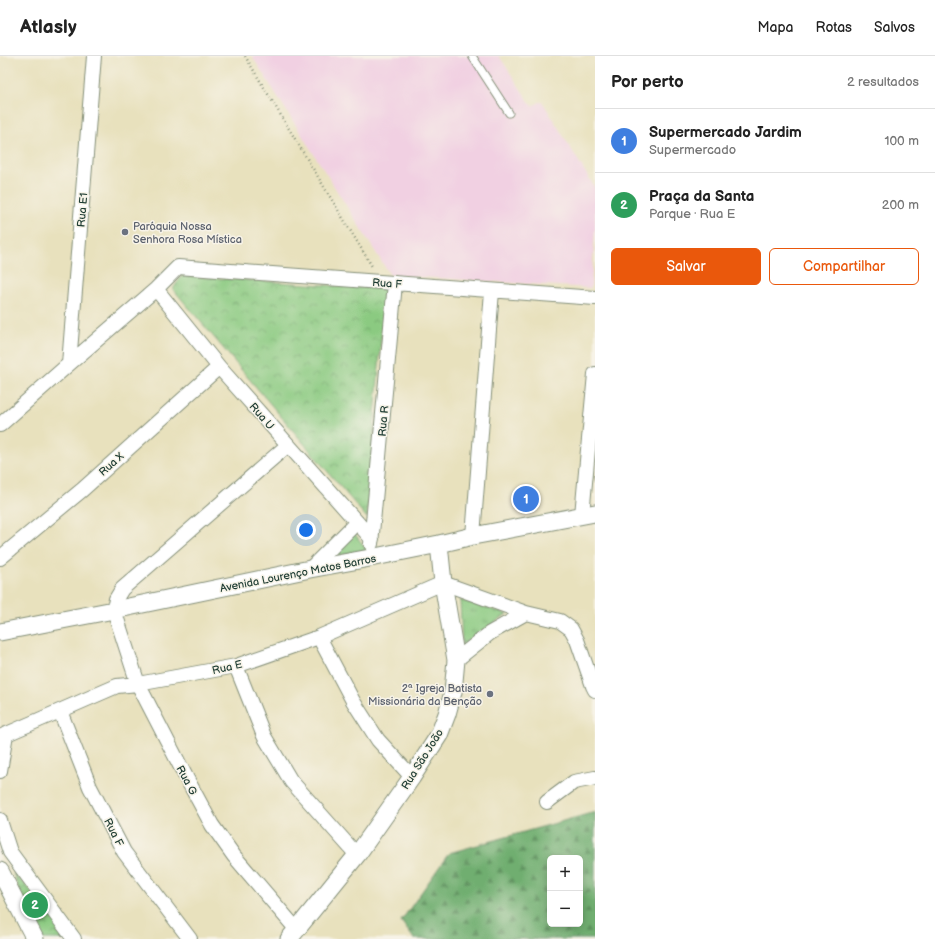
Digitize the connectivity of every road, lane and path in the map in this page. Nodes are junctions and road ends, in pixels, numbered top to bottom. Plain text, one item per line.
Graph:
1 (94, 56) edge
2 (245, 56) edge
3 (472, 56) edge
4 (509, 113) dead end
5 (388, 283) junction
6 (156, 289) junction
7 (492, 291) junction
8 (595, 298) edge
9 (69, 364) junction
10 (219, 367) junction
11 (595, 374) edge
12 (0, 425) edge
13 (288, 445) junction
14 (588, 514) edge
15 (357, 522) junction
16 (473, 536) junction
17 (372, 539) junction
18 (439, 544) junction
19 (0, 558) edge
20 (370, 558) junction
21 (310, 569) junction
22 (443, 583) junction
23 (114, 610) junction
24 (526, 613) junction
25 (0, 632) edge
26 (319, 637) junction
27 (456, 660) junction
28 (236, 666) junction
29 (138, 684) junction
30 (595, 690) edge
31 (60, 711) junction
32 (3, 736) edge
33 (0, 771) edge
34 (412, 777) junction
35 (595, 778) edge
36 (548, 802) dead end
37 (0, 820) edge
38 (5, 849) edge
39 (357, 855) junction
40 (0, 871) edge
41 (293, 934) edge
42 (35, 939) edge
43 (74, 939) edge
44 (190, 939) edge

1 - 9 street, Rua E1
2 - 5 path
3 - 4 lane
5 - 6 street, Rua F
5 - 7 street, Rua F
5 - 17 street, Rua R
6 - 9 street
6 - 10 street, Rua U
7 - 8 street, Rua F
7 - 16 street
9 - 12 street
10 - 13 street, Rua U
10 - 19 street, Rua X
11 - 14 street
13 - 15 street, Rua U
13 - 23 street
14 - 16 street, Avenida Lourenço Matos Barros
15 - 17 street, Rua U
15 - 21 street
16 - 18 street, Avenida Lourenço Matos Barros
17 - 20 street, Rua R
18 - 20 street, Avenida Lourenço Matos Barros
18 - 22 street, Rua São João
20 - 21 street, Avenida Lourenço Matos Barros
21 - 23 street, Avenida Lourenço Matos Barros
22 - 24 street
22 - 26 street, Rua E
22 - 27 street, Rua São João
23 - 25 street, Avenida Lourenço Matos Barros
23 - 29 street, Rua G
24 - 27 street
24 - 30 street
26 - 28 street, Rua E
26 - 34 street
27 - 34 street, Rua São João
28 - 29 street, Rua E
28 - 39 street
29 - 31 street, Rua E
29 - 41 street, Rua G
31 - 32 street, Rua E
31 - 44 street, Rua F
32 - 33 street, Rua E
34 - 39 street, Rua São João
35 - 36 street
37 - 38 street
38 - 43 street
39 - 41 street, Rua São João
40 - 42 street

